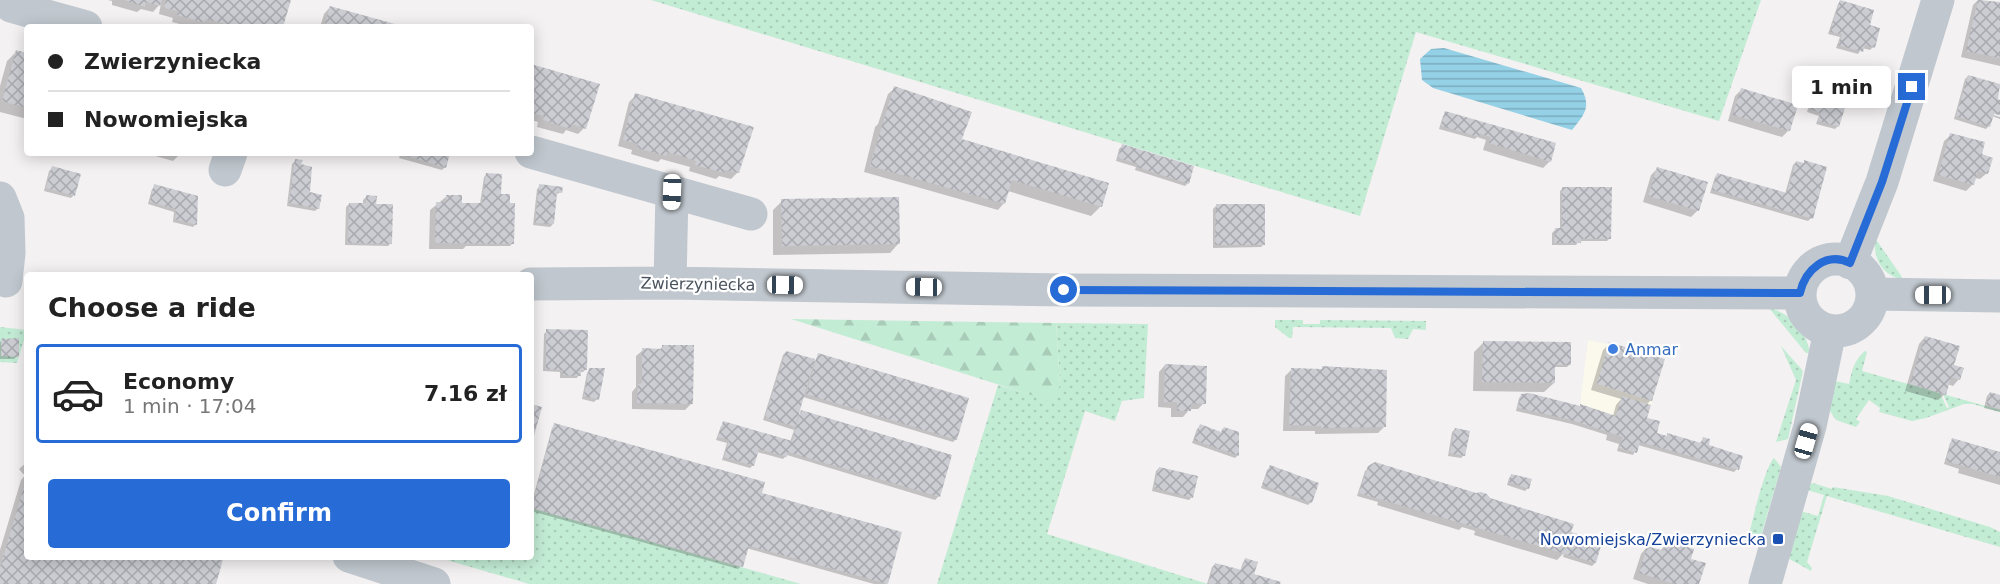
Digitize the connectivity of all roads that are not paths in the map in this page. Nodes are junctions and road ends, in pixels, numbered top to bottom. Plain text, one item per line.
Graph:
1 (1938, 0) edge
2 (10, 6) dead end
3 (75, 24) edge
4 (534, 153) edge
5 (672, 192) junction
6 (0, 198) edge
7 (752, 214) dead end
8 (1850, 263) junction
9 (11, 282) edge
10 (670, 283) junction
11 (534, 284) edge
12 (1800, 293) junction
13 (1872, 294) junction
14 (2000, 296) edge
15 (1830, 331) junction
16 (361, 560) edge
17 (434, 584) edge
18 (1765, 584) edge

1 - 8 street
2 - 3 street
4 - 5 street
5 - 7 street
5 - 10 street
6 - 9 street
8 - 12 street
8 - 13 street
10 - 11 street, Zwierzyniecka
10 - 12 street, Zwierzyniecka
12 - 15 street
13 - 14 street
13 - 15 street
15 - 18 street
16 - 17 street

